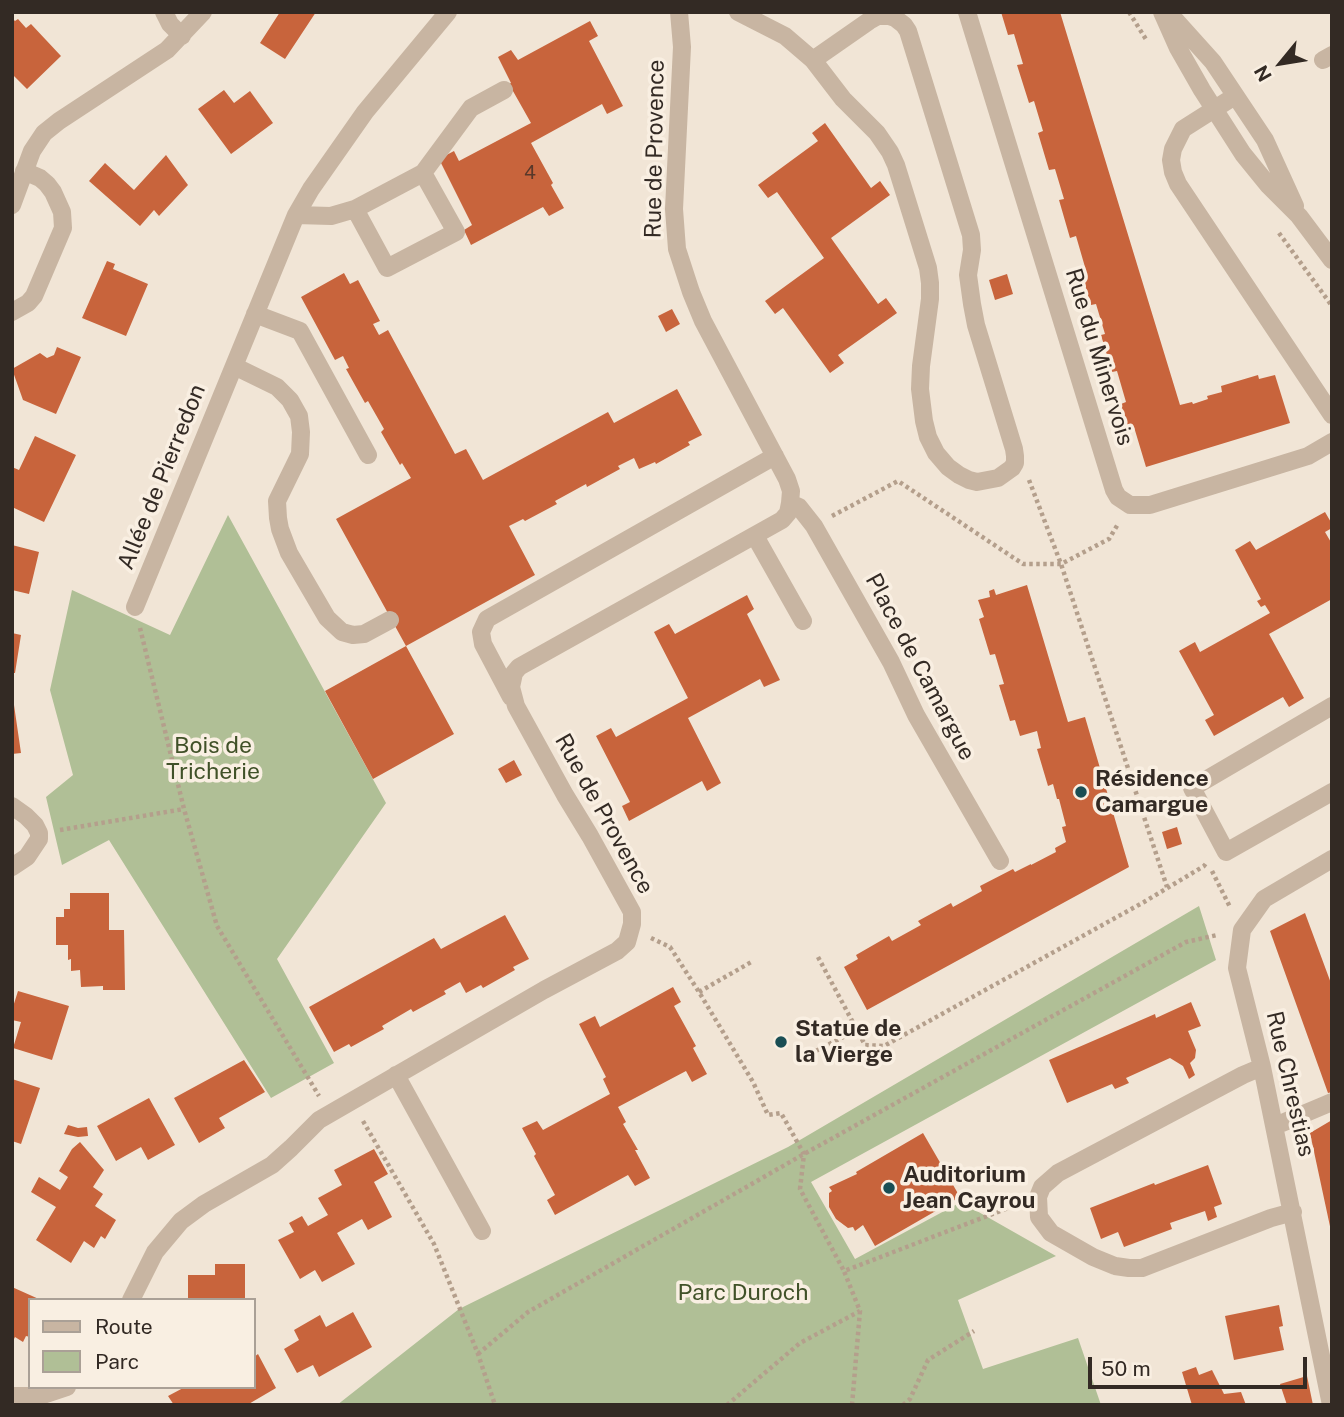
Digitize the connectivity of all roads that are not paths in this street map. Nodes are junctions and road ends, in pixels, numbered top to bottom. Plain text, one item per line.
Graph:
1 (164, 12) edge
2 (203, 12) edge
3 (448, 12) edge
4 (679, 12) edge
5 (738, 12) edge
6 (967, 12) edge
7 (1162, 12) edge
8 (1168, 12) edge
9 (182, 36) junction
10 (813, 60) junction
11 (504, 90) dead end
12 (1236, 96) junction
13 (1214, 109) junction
14 (24, 171) junction
15 (423, 173) junction
16 (12, 205) edge
17 (355, 209) junction
18 (296, 215) junction
19 (1299, 216) junction
20 (1332, 260) edge
21 (12, 312) edge
22 (255, 314) junction
23 (234, 366) junction
24 (1332, 415) edge
25 (1332, 442) edge
26 (368, 455) dead end
27 (775, 456) junction
28 (790, 503) junction
29 (755, 536) junction
30 (135, 607) road end
31 (390, 620) dead end
32 (803, 621) dead end
33 (516, 706) junction
34 (1332, 706) edge
35 (1332, 792) edge
36 (12, 806) edge
37 (1332, 859) edge
38 (1000, 861) dead end
39 (12, 867) edge
40 (1262, 1067) junction
41 (396, 1075) junction
42 (1332, 1102) edge
43 (1275, 1126) junction
44 (1293, 1212) junction
45 (482, 1231) dead end
46 (132, 1298) edge
47 (61, 1389) edge
48 (12, 1396) edge
49 (1331, 1405) edge

1 - 9 street
2 - 9 street
3 - 18 street, Allée de Pierredon
4 - 27 street, Rue de Provence
5 - 10 street
6 - 25 street, Rue du Minervois
7 - 13 street
8 - 12 street
9 - 14 street
10 - 10 street
11 - 15 street
12 - 13 street
12 - 19 street
13 - 19 street
13 - 24 street
14 - 16 street
14 - 21 street
15 - 17 street
15 - 17 street
17 - 18 street
18 - 22 street, Allée de Pierredon
19 - 20 street
22 - 23 street, Allée de Pierredon
22 - 26 street
23 - 30 street, Allée de Pierredon
23 - 31 street, Allée de Pierredon
27 - 28 street, Rue de Provence
27 - 33 street
28 - 29 street, Rue de Provence
28 - 38 street, Place de Camargue
29 - 32 street
29 - 33 street, Rue de Provence
33 - 41 street, Rue de Provence
34 - 35 street
36 - 39 street
37 - 40 street, Rue Chrestias
40 - 43 street, Rue Chrestias
40 - 44 street
41 - 45 street
41 - 46 street, Rue de Provence
42 - 43 street
43 - 44 street, Rue Chrestias
44 - 49 street, Rue Chrestias
47 - 48 street

